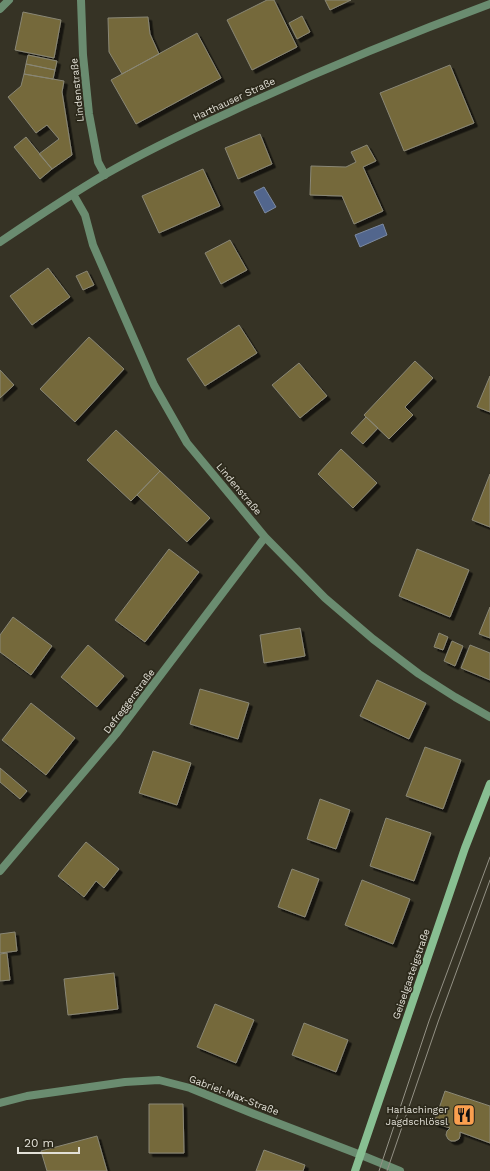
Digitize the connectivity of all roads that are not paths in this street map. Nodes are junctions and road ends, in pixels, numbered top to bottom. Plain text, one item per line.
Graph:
1 (9, 0) edge
2 (81, 0) edge
3 (490, 4) edge
4 (0, 9) edge
5 (105, 175) junction
6 (73, 194) junction
7 (0, 242) edge
8 (266, 537) junction
9 (490, 717) edge
10 (490, 784) edge
11 (0, 870) edge
12 (0, 1103) edge
13 (361, 1155) junction
14 (355, 1171) edge
15 (400, 1171) edge

1 - 4 street
2 - 5 street, Lindenstraße
3 - 5 street, Harthauser Straße
5 - 6 street, Harthauser Straße
6 - 7 street, Harthauser Straße
6 - 8 street, Lindenstraße
8 - 9 street, Lindenstraße
8 - 11 street, Defreggerstraße
10 - 13 main road, Geiselgasteigstraße
12 - 13 street, Gabriel-Max-Straße
13 - 14 main road, Geiselgasteigstraße
13 - 15 street, Gabriel-Max-Straße

